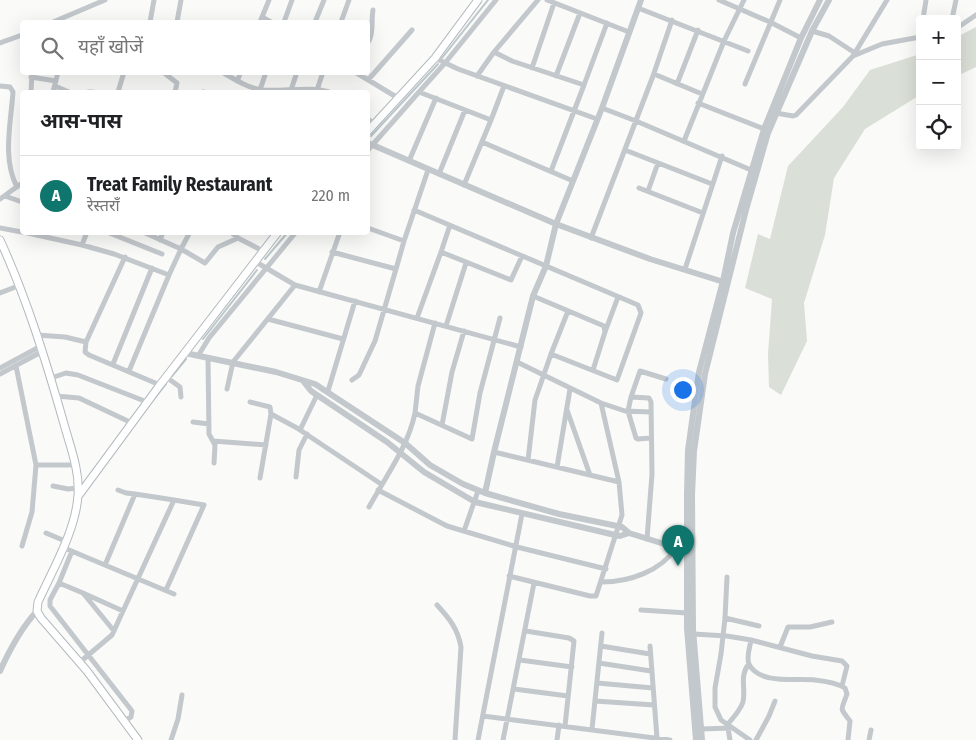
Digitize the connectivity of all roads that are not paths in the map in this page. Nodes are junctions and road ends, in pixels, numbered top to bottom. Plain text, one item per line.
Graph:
1 (154, 0) edge
2 (181, 0) edge
3 (269, 0) edge
4 (292, 0) edge
5 (324, 0) edge
6 (349, 0) edge
7 (478, 0) edge
8 (496, 0) edge
9 (538, 0) edge
10 (546, 0) edge
11 (641, 0) edge
12 (719, 0) edge
13 (744, 0) edge
14 (780, 0) edge
15 (820, 0) edge
16 (828, 0) edge
17 (887, 0) edge
18 (926, 0) edge
19 (956, 0) edge
20 (102, 1) edge
21 (554, 3) junction
22 (638, 8) junction
23 (740, 9) junction
24 (373, 10) dead end
25 (580, 13) junction
26 (924, 15) edge
27 (953, 15) edge
28 (976, 15) edge
29 (58, 20) edge
30 (150, 20) edge
31 (177, 20) edge
32 (261, 20) edge
33 (285, 20) edge
34 (316, 20) edge
35 (342, 20) edge
36 (672, 20) junction
37 (770, 22) junction
38 (607, 23) junction
39 (961, 25) edge
40 (412, 30) dead end
41 (698, 30) junction
42 (629, 32) junction
43 (812, 32) junction
44 (20, 36) edge
45 (370, 38) edge
46 (801, 38) junction
47 (916, 38) edge
48 (724, 40) junction
49 (0, 43) edge
50 (748, 51) dead end
51 (494, 52) junction
52 (854, 55) junction
53 (435, 58) junction
54 (445, 63) junction
55 (532, 68) junction
56 (654, 74) junction
57 (32, 75) edge
58 (123, 75) edge
59 (167, 75) edge
60 (227, 75) edge
61 (240, 75) edge
62 (265, 75) edge
63 (296, 75) edge
64 (322, 75) edge
65 (360, 75) edge
66 (476, 76) junction
67 (556, 76) junction
68 (368, 80) junction
69 (237, 81) junction
70 (677, 84) junction
71 (745, 84) dead end
72 (584, 85) junction
73 (0, 86) edge
74 (55, 86) edge
75 (504, 86) junction
76 (30, 90) edge
77 (119, 90) edge
78 (176, 90) edge
79 (260, 90) junction
80 (291, 90) junction
81 (317, 90) joint
82 (419, 92) junction
83 (702, 94) junction
84 (398, 98) junction
85 (436, 98) junction
86 (698, 103) junction
87 (602, 108) junction
88 (465, 110) junction
89 (574, 111) junction
90 (776, 113) junction
91 (597, 119) junction
92 (491, 120) junction
93 (370, 121) edge
94 (636, 121) junction
95 (764, 130) junction
96 (684, 141) junction
97 (482, 142) junction
98 (370, 145) edge
99 (370, 146) edge
100 (625, 150) junction
101 (722, 156) junction
102 (409, 161) junction
103 (658, 163) junction
104 (428, 170) junction
105 (751, 170) junction
106 (551, 172) junction
107 (439, 174) junction
108 (573, 181) junction
109 (712, 184) junction
110 (20, 185) edge
111 (464, 185) junction
112 (17, 187) junction
113 (639, 188) dead end
114 (648, 192) junction
115 (2, 198) edge
116 (20, 202) edge
117 (414, 210) junction
118 (703, 213) junction
119 (556, 224) junction
120 (450, 226) junction
121 (0, 228) edge
122 (370, 229) edge
123 (20, 231) edge
124 (46, 235) edge
125 (86, 235) edge
126 (114, 235) edge
127 (149, 235) edge
128 (162, 235) edge
129 (188, 235) edge
130 (234, 235) edge
131 (276, 235) edge
132 (293, 235) edge
133 (339, 235) edge
134 (238, 238) junction
135 (590, 238) junction
136 (0, 240) edge
137 (160, 240) junction
138 (404, 240) junction
139 (82, 245) junction
140 (181, 250) junction
141 (263, 251) junction
142 (332, 252) junction
143 (441, 252) junction
144 (162, 254) dead end
145 (3, 255) edge
146 (522, 256) junction
147 (124, 257) junction
148 (256, 262) junction
149 (466, 263) junction
150 (546, 266) junction
151 (152, 268) junction
152 (265, 268) junction
153 (396, 269) junction
154 (685, 269) junction
155 (169, 275) junction
156 (726, 282) junction
157 (295, 285) junction
158 (18, 286) junction
159 (319, 292) junction
160 (0, 294) edge
161 (534, 296) junction
162 (618, 297) junction
163 (355, 301) junction
164 (384, 309) junction
165 (568, 311) junction
166 (417, 318) junction
167 (500, 318) dead end
168 (268, 319) junction
169 (435, 322) junction
170 (446, 326) junction
171 (464, 331) junction
172 (605, 332) junction
173 (37, 335) junction
174 (495, 339) junction
175 (343, 340) junction
176 (86, 342) junction
177 (194, 342) junction
178 (204, 346) junction
179 (521, 346) junction
180 (42, 349) junction
181 (185, 353) junction
182 (551, 354) junction
183 (198, 356) junction
184 (208, 358) junction
185 (233, 362) junction
186 (517, 362) junction
187 (113, 364) junction
188 (16, 366) junction
189 (0, 368) edge
190 (593, 370) junction
191 (129, 371) junction
192 (0, 374) edge
193 (544, 375) junction
194 (166, 377) junction
195 (51, 378) junction
196 (666, 379) dead end
197 (352, 380) dead end
198 (304, 382) junction
199 (160, 385) junction
200 (227, 389) dead end
201 (570, 389) junction
202 (328, 391) junction
203 (317, 395) junction
204 (56, 396) junction
205 (181, 397) dead end
206 (631, 397) junction
207 (147, 402) junction
208 (250, 402) dead end
209 (601, 404) junction
210 (566, 409) junction
211 (628, 411) junction
212 (651, 412) junction
213 (415, 413) junction
214 (271, 414) junction
215 (132, 422) junction
216 (193, 422) dead end
217 (209, 424) junction
218 (442, 426) junction
219 (300, 430) junction
220 (307, 434) junction
221 (651, 438) junction
222 (213, 441) junction
223 (405, 443) junction
224 (266, 445) junction
225 (400, 452) junction
226 (494, 452) junction
227 (528, 460) junction
228 (214, 463) dead end
229 (36, 465) junction
230 (75, 465) junction
231 (557, 467) junction
232 (590, 475) junction
233 (296, 477) dead end
234 (260, 478) dead end
235 (619, 482) junction
236 (381, 484) junction
237 (53, 486) dead end
238 (78, 488) junction
239 (118, 490) dead end
240 (378, 490) junction
241 (482, 492) junction
242 (135, 494) junction
243 (78, 496) junction
244 (174, 500) junction
245 (475, 502) junction
246 (369, 507) dead end
247 (522, 514) junction
248 (618, 526) junction
249 (464, 531) junction
250 (46, 533) dead end
251 (629, 533) junction
252 (616, 535) junction
253 (647, 539) junction
254 (64, 544) junction
255 (22, 546) dead end
256 (517, 547) junction
257 (676, 548) junction
258 (72, 551) junction
259 (690, 552) junction
260 (105, 565) junction
261 (606, 568) junction
262 (509, 576) junction
263 (727, 577) dead end
264 (138, 578) junction
265 (602, 582) junction
266 (59, 583) junction
267 (534, 583) junction
268 (166, 590) junction
269 (83, 594) junction
270 (174, 594) dead end
271 (437, 605) dead end
272 (642, 610) dead end
273 (37, 611) junction
274 (123, 611) junction
275 (687, 613) junction
276 (725, 618) junction
277 (832, 622) dead end
278 (759, 626) dead end
279 (114, 631) junction
280 (526, 631) junction
281 (602, 633) dead end
282 (693, 634) junction
283 (723, 636) junction
284 (751, 640) junction
285 (601, 646) junction
286 (650, 646) dead end
287 (780, 647) junction
288 (650, 654) junction
289 (88, 655) junction
290 (520, 660) junction
291 (80, 662) junction
292 (599, 662) junction
293 (749, 664) junction
294 (572, 667) junction
295 (0, 671) edge
296 (652, 671) junction
297 (597, 682) junction
298 (842, 686) junction
299 (653, 688) junction
300 (514, 689) junction
301 (182, 694) dead end
302 (568, 696) junction
303 (595, 701) junction
304 (775, 701) dead end
305 (654, 705) junction
306 (483, 716) junction
307 (508, 719) junction
308 (124, 721) junction
309 (559, 725) junction
310 (566, 726) junction
311 (729, 727) junction
312 (592, 729) junction
313 (701, 729) junction
314 (871, 730) dead end
315 (657, 738) junction
316 (503, 739) edge
317 (138, 740) edge
318 (171, 740) edge
319 (455, 740) edge
320 (478, 740) edge
321 (512, 740) edge
322 (557, 740) edge
323 (670, 740) edge
324 (696, 740) edge
325 (702, 740) edge
326 (730, 740) edge
327 (750, 740) edge
328 (756, 740) edge
329 (848, 740) edge
330 (869, 740) edge

1 - 30 street
2 - 31 street
3 - 32 street
4 - 33 street
5 - 34 street
6 - 35 street
7 - 53 main road
8 - 54 street
9 - 51 street
10 - 21 street
11 - 22 street
12 - 23 street
13 - 23 street
14 - 37 street
15 - 46 street
16 - 43 street
17 - 52 street
18 - 26 street
19 - 27 street
20 - 29 street
21 - 25 street
21 - 55 street
22 - 36 street
22 - 42 street
23 - 37 street
23 - 48 street
24 - 45 street
25 - 38 street
25 - 67 street
28 - 39 street
36 - 41 street
36 - 56 street
37 - 46 street
37 - 71 street
38 - 42 street
38 - 72 street
40 - 68 street
41 - 48 street
41 - 70 street
42 - 87 street
43 - 52 street
43 - 90 street
44 - 49 street
46 - 95 street
47 - 52 street
48 - 50 street
48 - 83 street
51 - 55 street
51 - 66 street
52 - 90 street
53 - 54 street
53 - 84 main road
54 - 66 street
54 - 82 street
55 - 67 street
56 - 70 street
56 - 94 street
57 - 74 street
57 - 76 street
58 - 77 street
59 - 78 street
60 - 69 street
61 - 69 street
62 - 79 street
63 - 80 street
64 - 81 street
65 - 68 street
66 - 75 street
67 - 72 street
68 - 84 street
69 - 79 street
70 - 83 street
72 - 89 street
73 - 112 street
75 - 89 street
75 - 92 street
79 - 80 street
80 - 81 street
82 - 85 street
82 - 98 street
83 - 86 street
84 - 93 main road
85 - 88 street
85 - 102 street
86 - 95 street
86 - 96 street
87 - 91 street
87 - 94 street
88 - 92 street
88 - 107 street
89 - 91 street
89 - 106 street
90 - 156 street
91 - 108 street
92 - 97 street
94 - 96 street
94 - 100 street
95 - 105 street
96 - 101 street
97 - 106 street
97 - 111 street
99 - 102 street
100 - 103 street
100 - 135 street
101 - 105 street
101 - 109 street
102 - 104 street
103 - 109 street
103 - 114 street
104 - 107 street
104 - 117 street
105 - 156 street
106 - 108 street
107 - 111 street
108 - 119 street
109 - 118 street
110 - 112 street
111 - 119 street
112 - 115 street
113 - 114 street
114 - 118 street
115 - 116 street
117 - 120 street
117 - 138 street
118 - 154 street
119 - 135 street
119 - 150 street
120 - 143 street
120 - 146 street
121 - 123 street
122 - 138 street
124 - 139 street
125 - 139 street
126 - 144 street
127 - 137 street
128 - 137 street
129 - 140 street
130 - 134 street
131 - 141 main road
132 - 152 street
133 - 142 street
134 - 140 street
134 - 141 street
135 - 154 street
136 - 145 main road
137 - 140 street
138 - 153 street
139 - 147 street
140 - 155 street
141 - 148 main road
142 - 153 street
142 - 159 street
143 - 149 street
143 - 166 street
145 - 158 main road
146 - 149 street
146 - 150 street
147 - 151 street
147 - 176 street
148 - 152 street
148 - 177 main road
149 - 170 street
150 - 161 street
150 - 162 street
151 - 155 street
151 - 187 street
152 - 157 street
152 - 178 street
153 - 164 street
154 - 156 street
155 - 191 street
156 - 259 street
157 - 159 street
157 - 168 street
158 - 160 street
158 - 173 main road
159 - 163 street
161 - 165 street
161 - 179 street
162 - 172 street
162 - 190 street
163 - 164 street
163 - 175 street
164 - 166 street
164 - 197 street
165 - 172 street
165 - 182 street
166 - 169 street
167 - 174 street
168 - 175 street
168 - 185 street
169 - 170 street
169 - 213 street
170 - 171 street
171 - 174 street
171 - 218 street
172 - 190 street
173 - 176 street
173 - 180 main road
174 - 179 street
174 - 218 street
175 - 202 street
176 - 187 street
177 - 178 street
177 - 181 main road
178 - 183 street
179 - 186 street
180 - 188 street
180 - 189 street
180 - 195 main road
181 - 183 street
181 - 194 main road
182 - 190 street
182 - 193 street
183 - 184 street
184 - 185 street
184 - 217 street
185 - 198 street
185 - 200 street
186 - 193 street
186 - 226 street
187 - 191 street
188 - 192 street
188 - 229 street
191 - 199 street
193 - 201 street
193 - 227 street
194 - 199 main road
194 - 205 street
195 - 204 main road
195 - 207 street
196 - 206 street
198 - 202 street
198 - 203 street
199 - 207 main road
201 - 209 street
201 - 210 street
202 - 223 street
203 - 219 street
203 - 225 street
204 - 215 street
204 - 230 main road
206 - 211 street
206 - 212 street
207 - 215 main road
208 - 214 street
209 - 211 street
209 - 235 street
210 - 231 street
210 - 232 street
211 - 212 street
211 - 221 street
212 - 221 street
213 - 218 street
213 - 223 street
214 - 219 street
214 - 224 street
215 - 243 main road
216 - 217 street
217 - 222 street
219 - 220 street
220 - 233 street
220 - 236 street
221 - 253 street
222 - 224 street
222 - 228 street
223 - 225 street
223 - 241 street
224 - 234 street
225 - 236 street
225 - 245 street
226 - 227 street
226 - 241 street
227 - 231 street
229 - 230 street
229 - 255 street
230 - 238 main road
231 - 232 street
232 - 235 street
235 - 248 street
236 - 240 street
237 - 238 street
238 - 243 main road
239 - 242 street
240 - 246 street
240 - 249 street
241 - 245 street
241 - 248 street
242 - 244 street
242 - 260 street
243 - 254 main road
244 - 264 street
244 - 268 street
245 - 247 street
245 - 249 street
247 - 252 street
247 - 256 street
248 - 251 street
248 - 252 street
249 - 256 street
250 - 254 street
251 - 252 street
251 - 253 street
252 - 261 street
253 - 257 street
254 - 258 street
254 - 273 main road
256 - 261 street
256 - 262 street
257 - 259 street
257 - 265 street
258 - 260 street
258 - 266 street
259 - 275 street
259 - 282 street
260 - 264 street
261 - 265 street
262 - 267 street
262 - 306 street
263 - 276 street
264 - 268 street
264 - 274 street
265 - 267 street
266 - 269 street
266 - 289 street
267 - 280 street
268 - 270 street
269 - 274 street
269 - 279 street
271 - 319 street
272 - 275 street
273 - 291 main road
273 - 295 street
274 - 279 street
275 - 324 street
276 - 278 street
276 - 283 street
277 - 287 street
279 - 289 street
280 - 290 street
280 - 294 street
281 - 285 street
282 - 283 street
282 - 313 street
283 - 284 street
283 - 311 street
284 - 287 street
284 - 293 street
285 - 288 street
285 - 292 street
286 - 288 street
287 - 298 street
288 - 296 street
289 - 291 street
289 - 308 street
290 - 294 street
290 - 300 street
291 - 308 main road
292 - 296 street
292 - 297 street
293 - 298 street
293 - 311 street
294 - 302 street
296 - 299 street
297 - 299 street
297 - 303 street
298 - 329 street
299 - 305 street
300 - 302 street
300 - 307 street
301 - 318 street
302 - 310 street
303 - 305 street
303 - 312 street
304 - 328 street
305 - 315 street
306 - 307 street
306 - 320 street
307 - 309 street
307 - 316 street
308 - 317 main road
309 - 310 street
309 - 322 street
310 - 312 street
311 - 313 street
311 - 326 street
311 - 327 street
312 - 315 street
313 - 325 street
314 - 330 street
315 - 323 street
316 - 321 street

